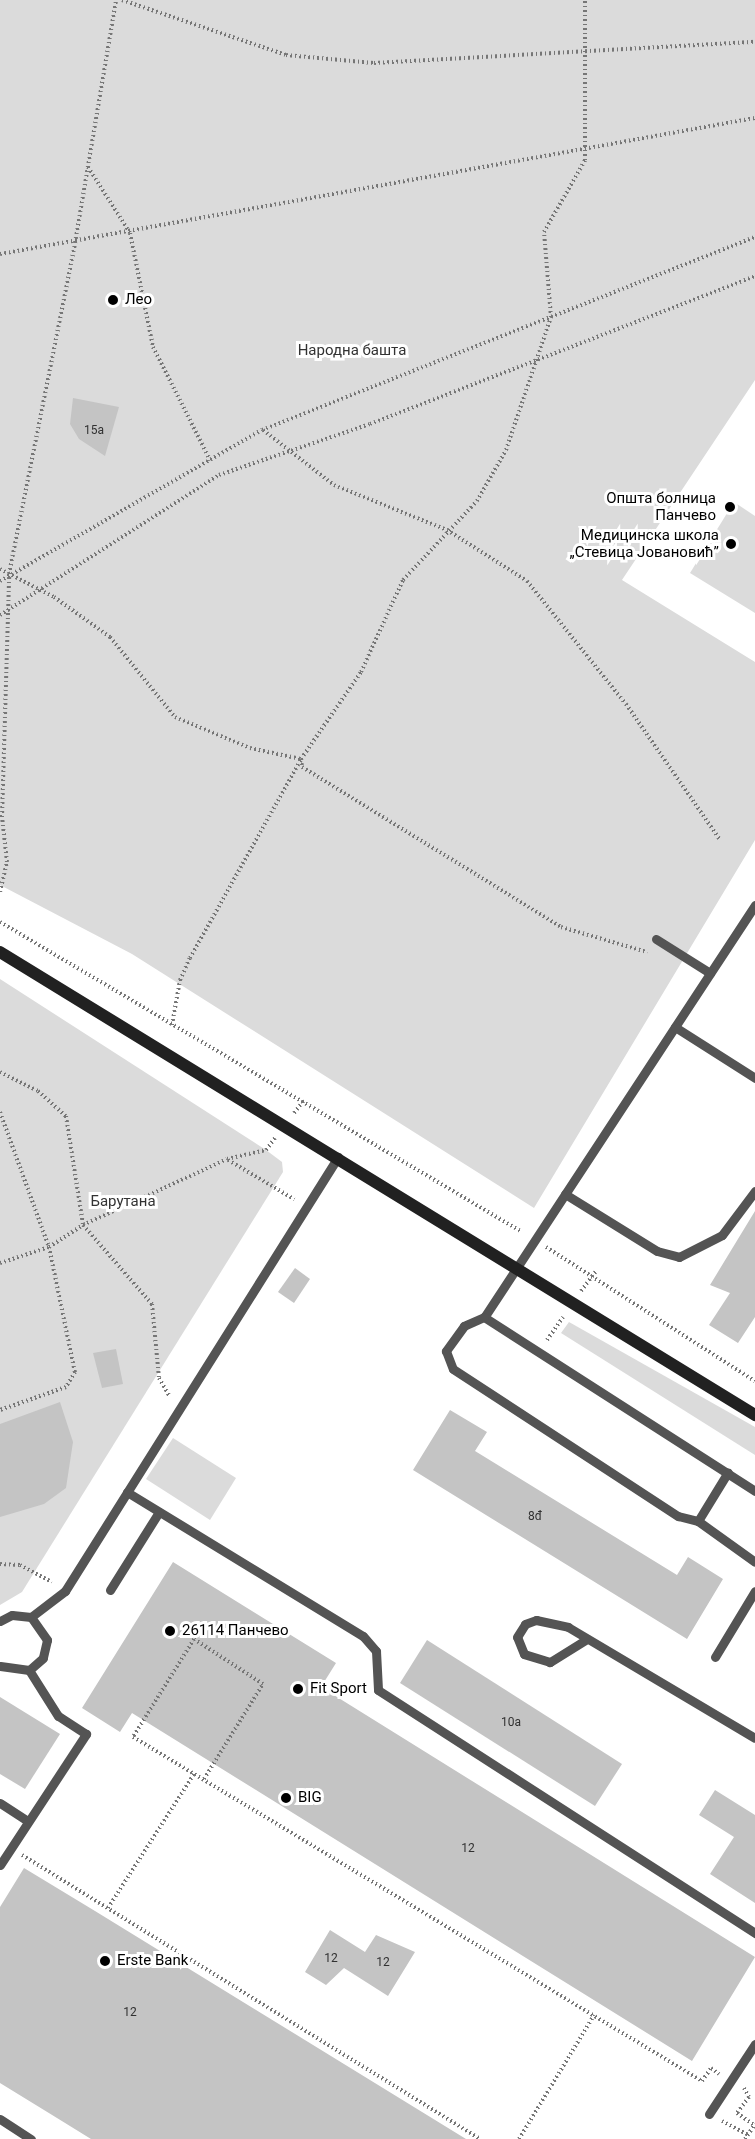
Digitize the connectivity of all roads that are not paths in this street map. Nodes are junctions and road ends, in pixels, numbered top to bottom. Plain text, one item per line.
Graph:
1 (755, 905) edge
2 (656, 939) dead end
3 (0, 952) edge
4 (711, 973) junction
5 (675, 1027) junction
6 (755, 1078) edge
7 (338, 1157) junction
8 (755, 1191) edge
9 (565, 1194) junction
10 (517, 1267) junction
11 (484, 1317) junction
12 (755, 1415) edge
13 (728, 1472) junction
14 (755, 1491) edge
15 (128, 1492) junction
16 (159, 1512) junction
17 (698, 1521) junction
18 (755, 1562) edge
19 (110, 1590) dead end
20 (755, 1591) edge
21 (31, 1617) junction
22 (0, 1622) edge
23 (587, 1639) junction
24 (715, 1657) dead end
25 (0, 1666) edge
26 (29, 1670) junction
27 (755, 1738) edge
28 (0, 1803) edge
29 (28, 1821) junction
30 (0, 1865) edge
31 (755, 1933) edge
32 (755, 2044) edge
33 (709, 2114) road end
34 (0, 2119) edge
35 (32, 2139) edge

1 - 4 lane
2 - 4 lane
3 - 7 street
4 - 5 lane
5 - 6 lane
5 - 9 lane
7 - 10 street
7 - 15 lane
8 - 9 lane
9 - 10 lane
10 - 11 lane
10 - 12 street
11 - 13 lane
11 - 17 lane
13 - 14 lane
13 - 17 lane
15 - 16 lane
15 - 21 lane
16 - 19 lane
16 - 31 lane
17 - 18 lane
20 - 24 lane
21 - 22 lane
21 - 26 lane
23 - 23 lane
23 - 27 lane
25 - 26 lane
26 - 29 lane
28 - 29 lane
29 - 30 lane
32 - 33 lane
34 - 35 lane

